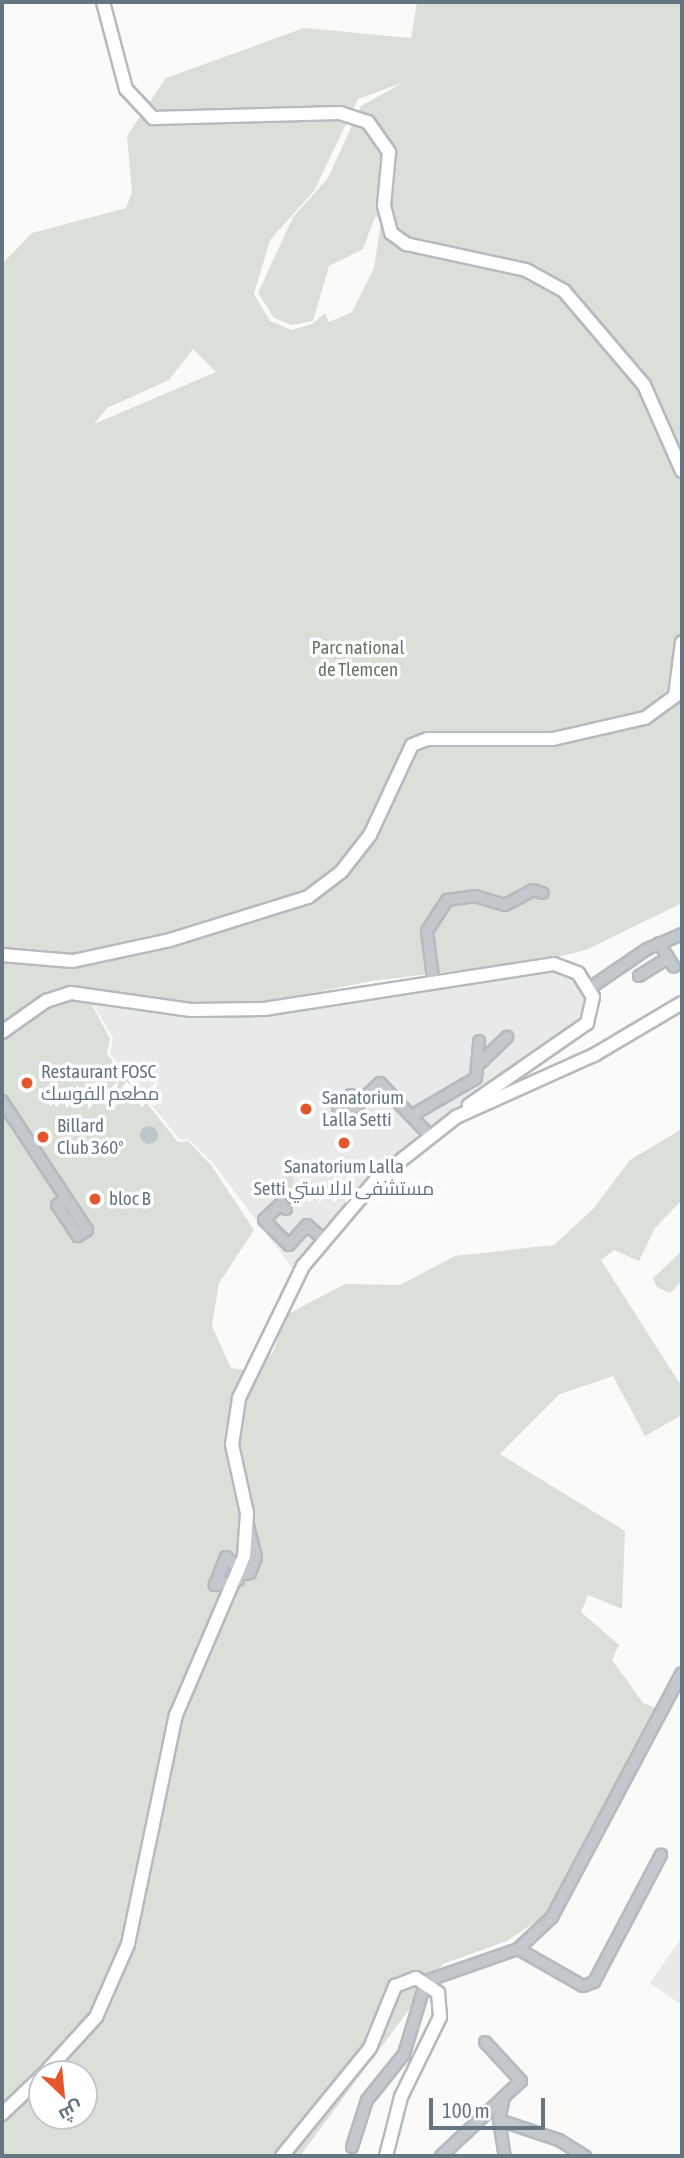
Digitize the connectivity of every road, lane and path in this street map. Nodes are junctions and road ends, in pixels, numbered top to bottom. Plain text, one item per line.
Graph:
1 (103, 2) edge
2 (682, 471) edge
3 (682, 642) edge
4 (543, 893) dead end
5 (682, 934) edge
6 (659, 943) junction
7 (2, 955) edge
8 (639, 976) dead end
9 (433, 978) junction
10 (590, 988) junction
11 (682, 1003) edge
12 (2, 1032) edge
13 (507, 1037) dead end
14 (479, 1041) dead end
15 (477, 1066) junction
16 (2, 1101) edge
17 (359, 1103) dead end
18 (411, 1116) junction
19 (456, 1117) junction
20 (429, 1135) junction
21 (66, 1199) dead end
22 (286, 1209) dead end
23 (323, 1240) junction
24 (682, 1673) edge
25 (661, 1855) dead end
26 (518, 1949) junction
27 (426, 1981) junction
28 (485, 2042) dead end
29 (57, 2060) edge
30 (28, 2089) edge
31 (504, 2097) junction
32 (2, 2114) edge
33 (499, 2120) junction
34 (352, 2147) dead end
35 (282, 2156) edge
36 (386, 2156) edge
37 (441, 2156) edge
38 (505, 2156) edge
39 (585, 2156) edge

1 - 2 main road
3 - 7 main road
4 - 9 street
5 - 6 street
6 - 8 street
6 - 10 street
9 - 10 main road
9 - 12 main road
10 - 19 main road
11 - 19 main road
13 - 15 street
14 - 15 street
15 - 18 street
16 - 21 street
17 - 18 street
18 - 20 street
19 - 20 main road
20 - 23 main road
22 - 23 street
23 - 29 main road
24 - 26 street
25 - 26 street
26 - 27 street
27 - 34 street
27 - 35 main road
27 - 36 main road
28 - 31 street
30 - 32 main road
31 - 33 street
31 - 37 street
33 - 38 street
33 - 39 street

